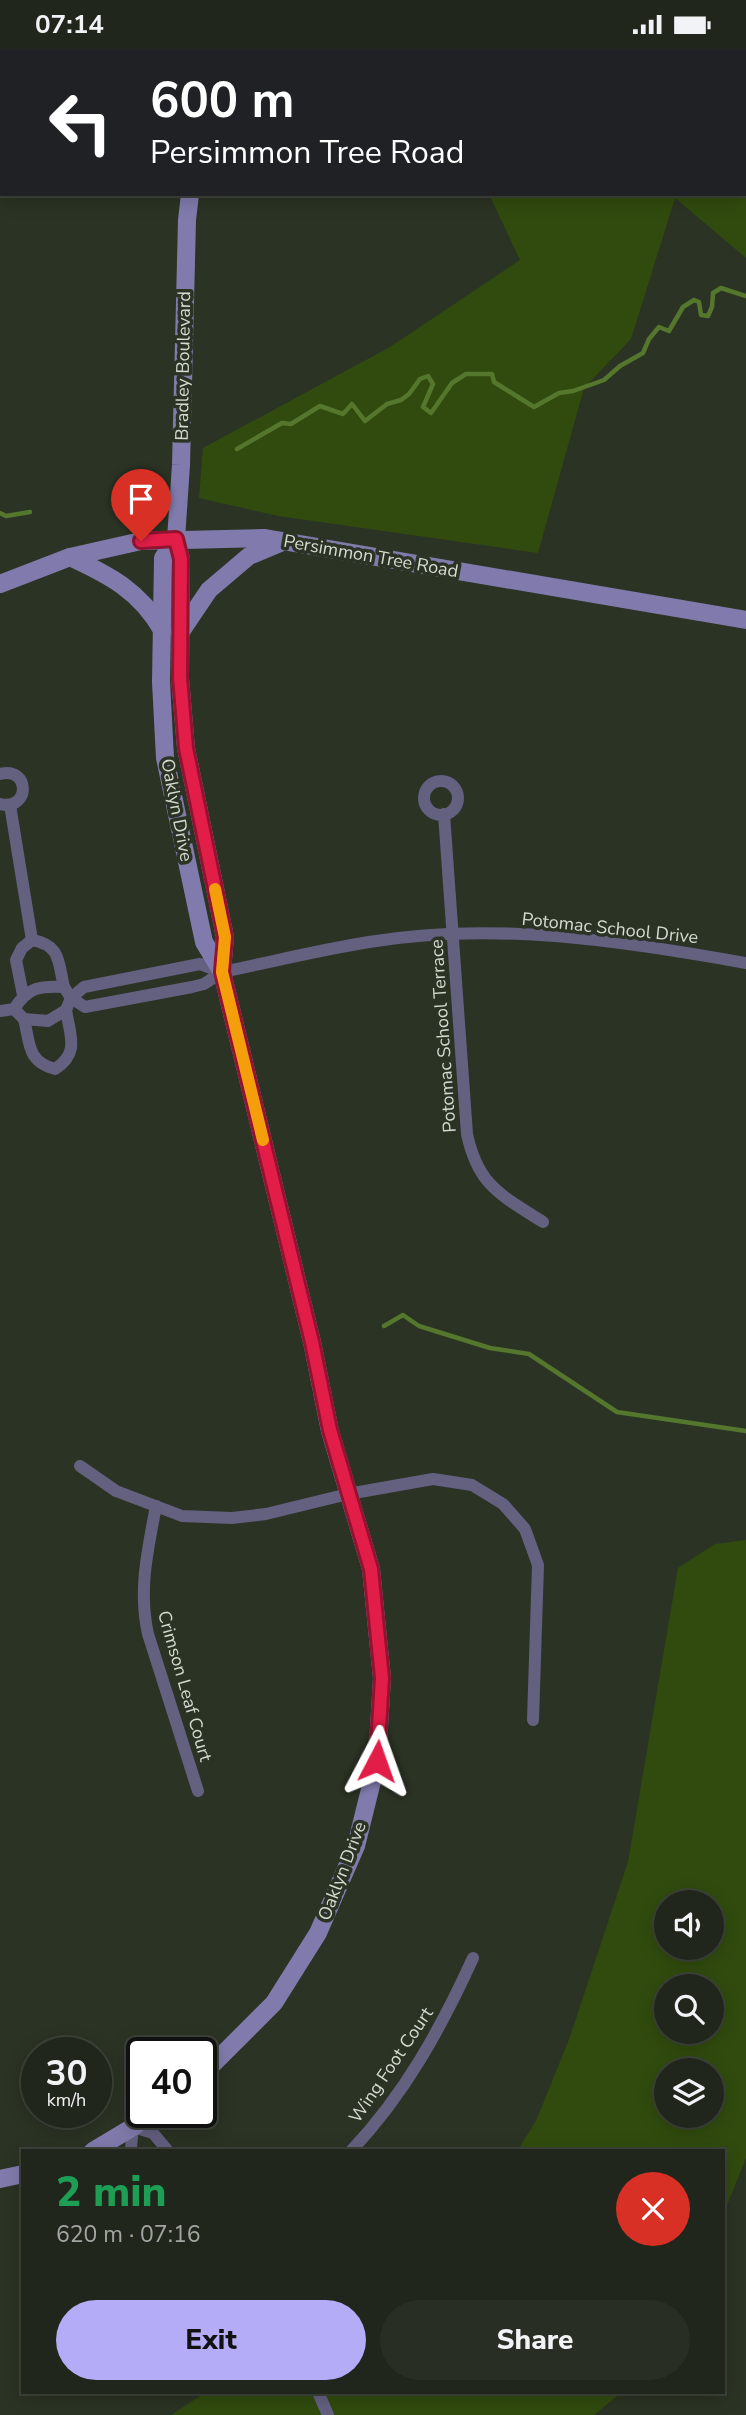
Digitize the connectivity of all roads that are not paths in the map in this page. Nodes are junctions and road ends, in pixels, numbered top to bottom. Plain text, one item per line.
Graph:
1 (190, 196) edge
2 (176, 539) junction
3 (285, 541) junction
4 (70, 557) junction
5 (0, 584) edge
6 (746, 620) edge
7 (171, 632) junction
8 (0, 774) edge
9 (5, 804) edge
10 (444, 814) dead end
11 (453, 934) junction
12 (32, 940) junction
13 (746, 963) edge
14 (222, 972) junction
15 (23, 995) junction
16 (67, 998) junction
17 (14, 1009) junction
18 (0, 1011) edge
19 (24, 1019) junction
20 (543, 1222) dead end
21 (80, 1466) dead end
22 (348, 1494) junction
23 (156, 1506) junction
24 (533, 1720) dead end
25 (198, 1791) dead end
26 (473, 1958) dead end
27 (217, 2059) edge
28 (131, 2128) edge
29 (133, 2128) edge
30 (136, 2128) edge
31 (96, 2149) edge
32 (132, 2149) edge
33 (166, 2149) edge
34 (353, 2149) edge
35 (21, 2174) edge
36 (0, 2179) edge
37 (319, 2394) edge
38 (328, 2415) edge

1 - 2 street, Bradley Boulevard
2 - 3 street, Persimmon Tree Road
2 - 4 street, Persimmon Tree Road
2 - 7 street, Oaklyn Drive
3 - 6 street, Persimmon Tree Road
3 - 7 street
4 - 5 street, Persimmon Tree Road
4 - 7 street
7 - 14 street, Oaklyn Drive
8 - 9 street
9 - 12 street
10 - 11 street, Potomac School Terrace
11 - 13 street, Potomac School Drive
11 - 14 street, Potomac School Drive
11 - 20 street, Potomac School Terrace
12 - 15 street
12 - 16 street
14 - 16 street
14 - 16 street
14 - 22 street, Oaklyn Drive
15 - 16 street
15 - 17 street
16 - 19 street
16 - 19 street
17 - 18 street
17 - 19 street
21 - 23 street
22 - 23 street
22 - 24 street
22 - 27 street, Oaklyn Drive
23 - 25 street, Crimson Leaf Court
26 - 34 street, Wing Foot Court
28 - 31 street
29 - 32 street
30 - 33 street
35 - 36 street
37 - 38 street

